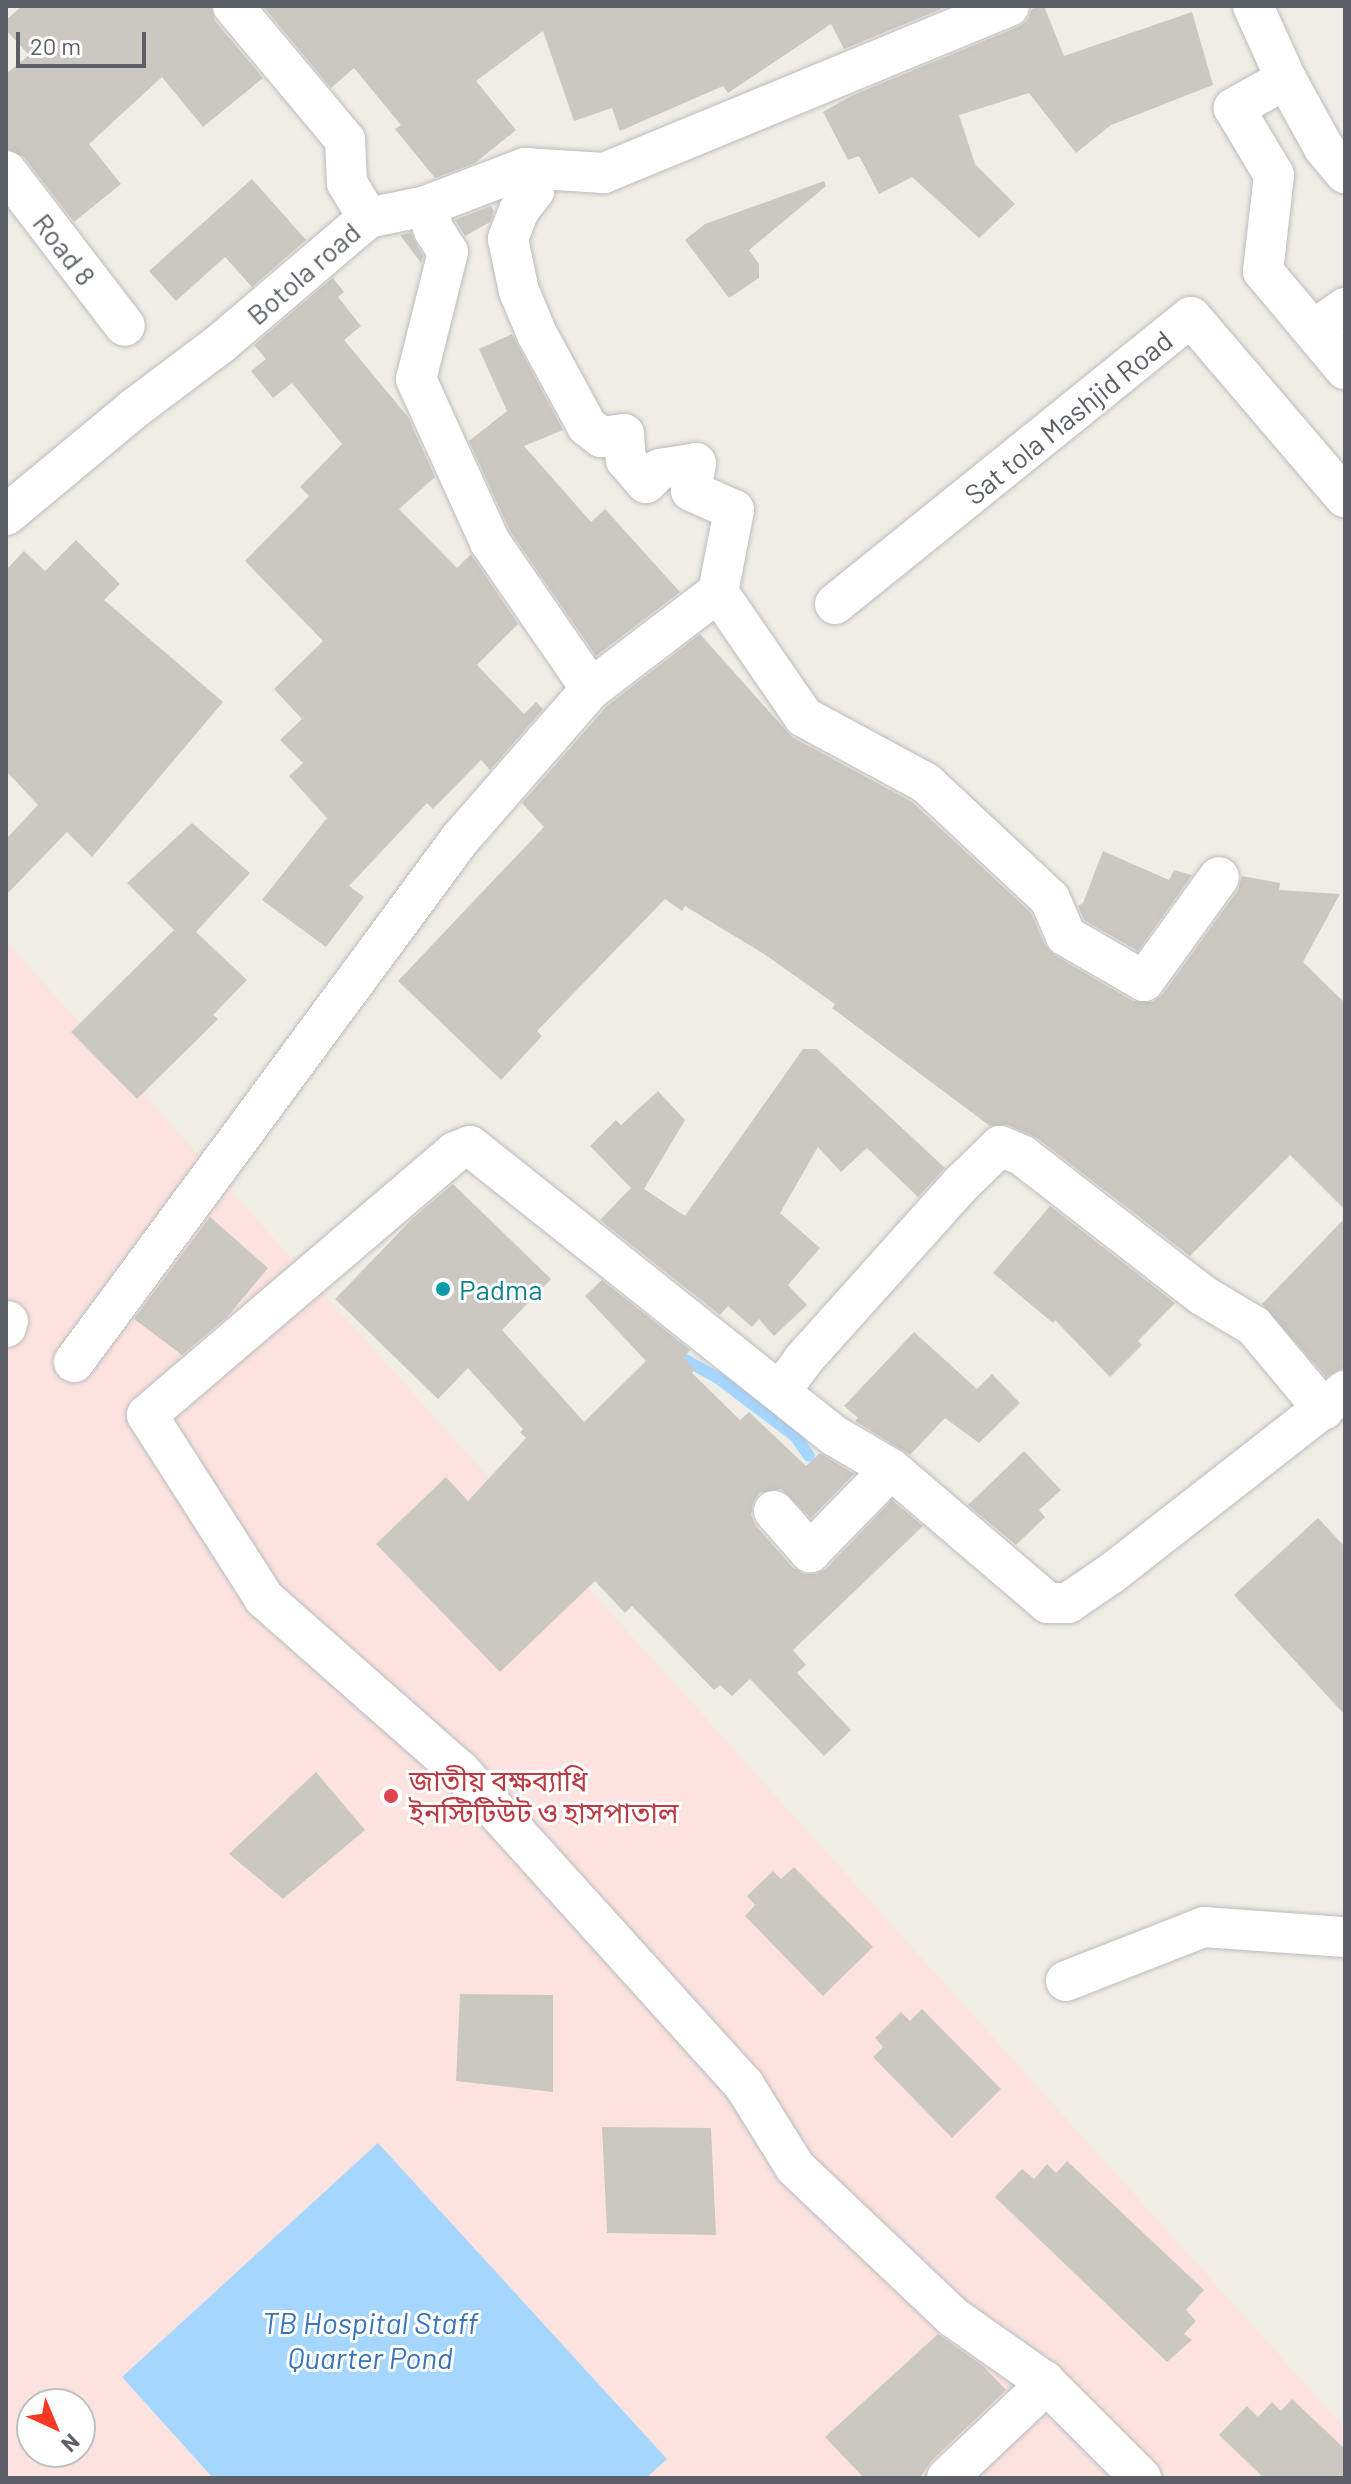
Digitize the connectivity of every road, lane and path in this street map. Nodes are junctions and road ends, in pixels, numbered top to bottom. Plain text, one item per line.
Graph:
1 (233, 6) edge
2 (1009, 6) edge
3 (1253, 6) edge
4 (1286, 79) junction
5 (1338, 152) edge
6 (525, 168) junction
7 (6, 171) edge
8 (1274, 175) junction
9 (426, 206) junction
10 (368, 218) junction
11 (1330, 318) edge
12 (125, 326) dead end
13 (1345, 369) edge
14 (1345, 497) edge
15 (6, 515) edge
16 (718, 592) junction
17 (835, 604) dead end
18 (591, 689) junction
19 (1219, 877) dead end
20 (74, 1362) dead end
21 (780, 1392) junction
22 (1334, 1401) edge
23 (891, 1469) junction
24 (774, 1511) dead end
25 (1345, 1937) edge
26 (1066, 1981) dead end
27 (1044, 2381) junction
28 (947, 2478) edge
29 (1141, 2478) edge

1 - 10 street
2 - 6 street, Botola road
3 - 4 street
4 - 5 street
4 - 8 street
5 - 8 street
6 - 9 street, Botola road
6 - 16 street
7 - 12 street, Road 8
8 - 11 street
9 - 10 street, Botola road
9 - 18 street
10 - 15 street, Botola road
11 - 13 street
14 - 17 street, Sat tola Mashjid Road
16 - 18 street
16 - 19 street
18 - 20 street
21 - 22 street
21 - 23 street
21 - 27 street
22 - 23 street
23 - 24 street
25 - 26 street
27 - 28 street
27 - 29 street

